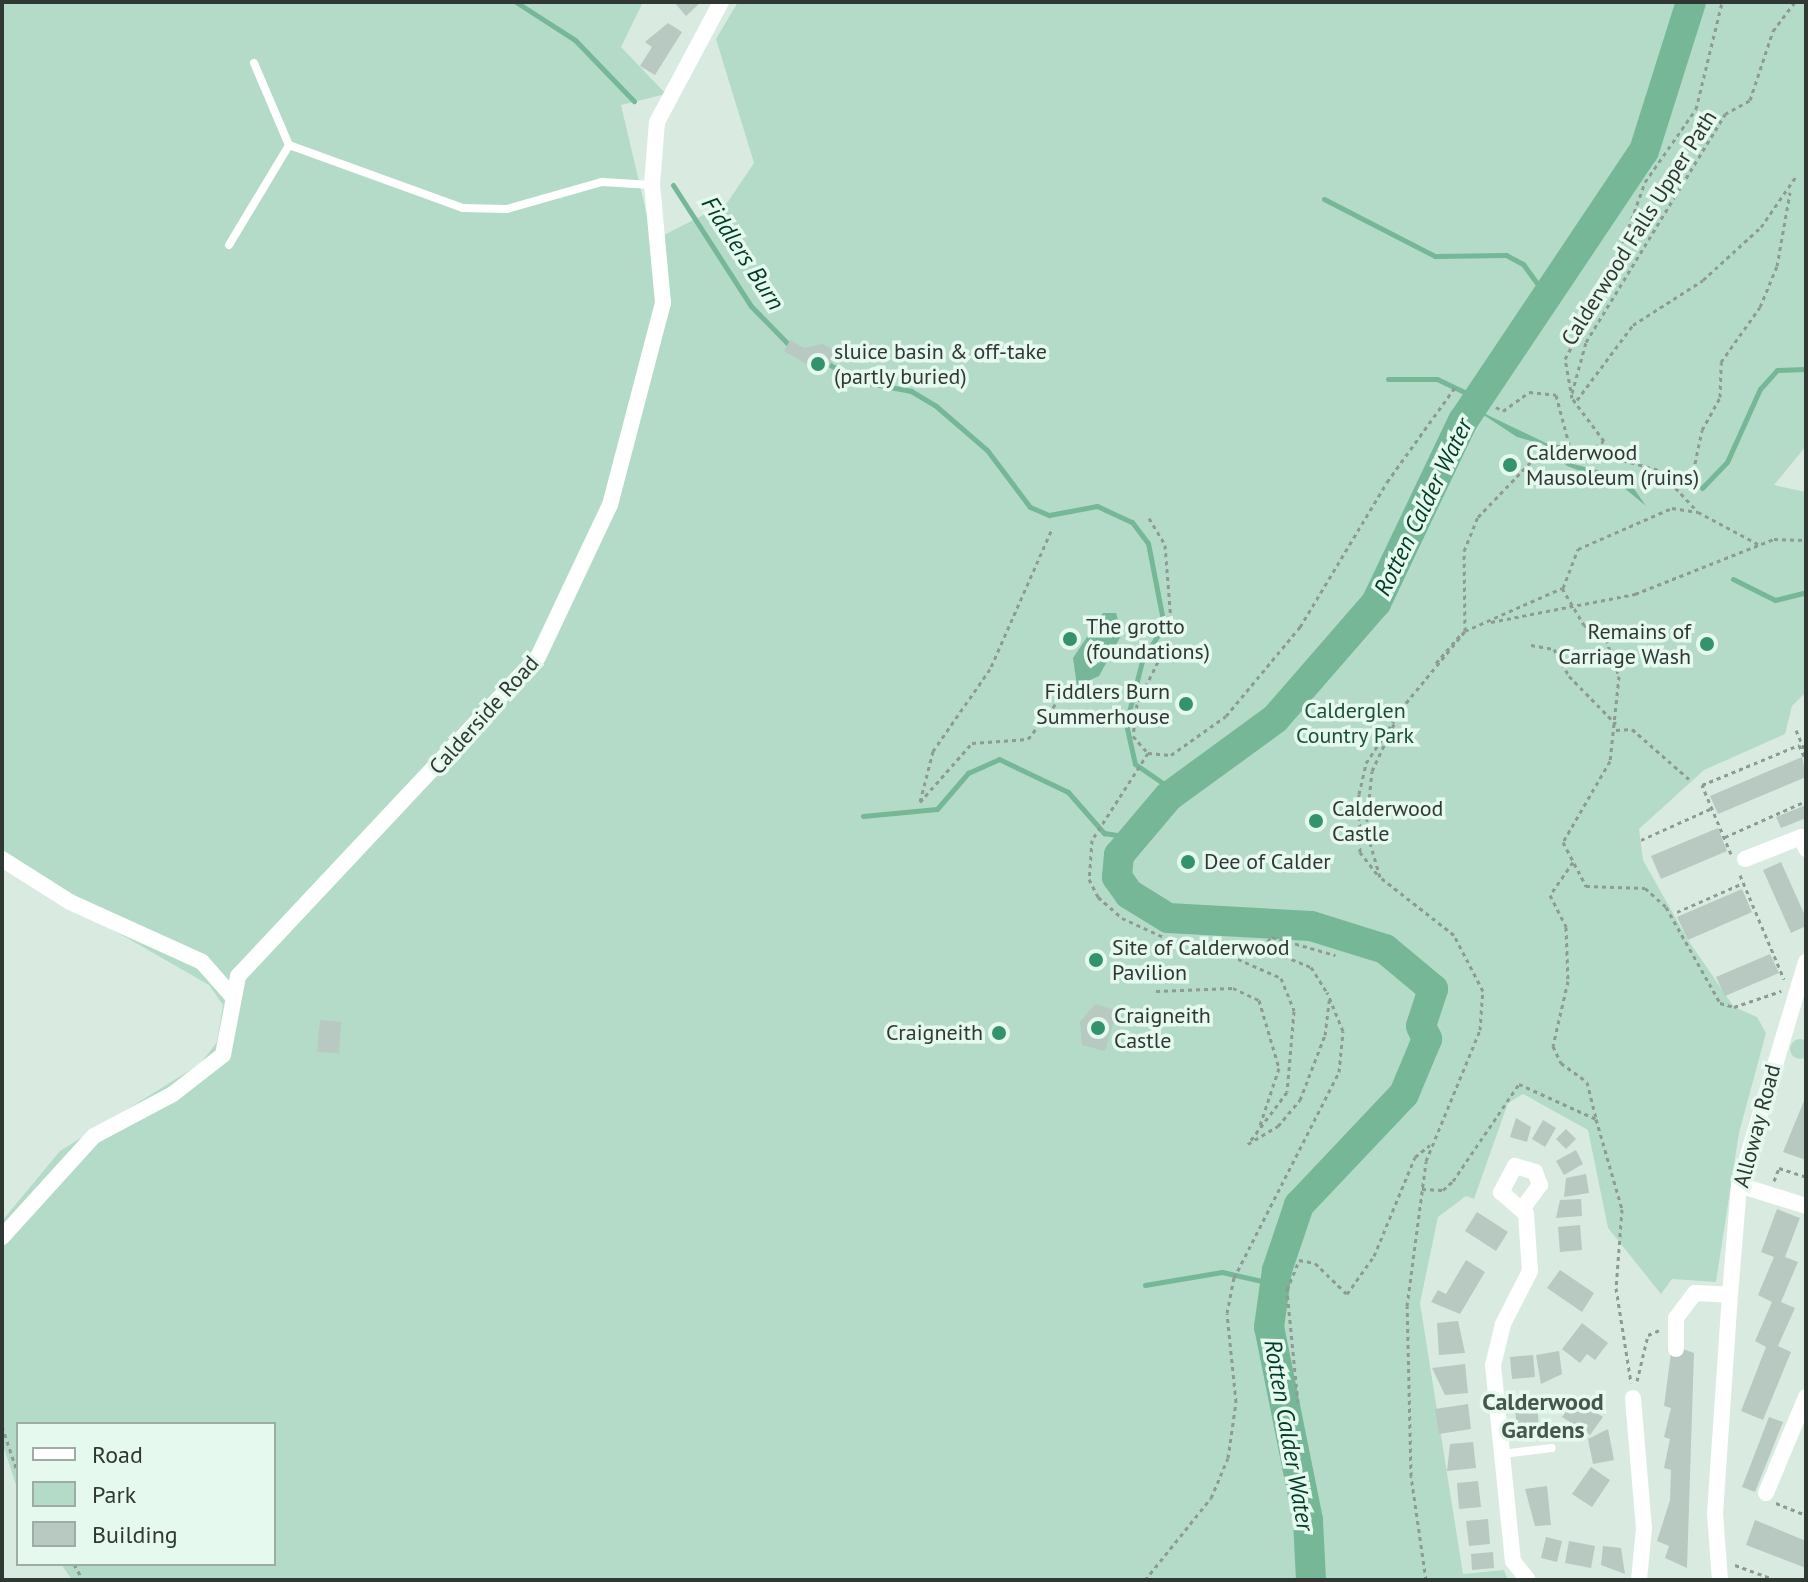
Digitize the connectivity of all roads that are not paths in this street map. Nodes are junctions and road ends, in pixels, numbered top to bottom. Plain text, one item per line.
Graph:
1 (721, 2) edge
2 (254, 63) dead end
3 (289, 145) junction
4 (652, 185) junction
5 (229, 245) dead end
6 (1804, 840) edge
7 (2, 859) edge
8 (1745, 859) dead end
9 (1806, 962) edge
10 (233, 997) junction
11 (1739, 1185) junction
12 (1806, 1206) edge
13 (1522, 1209) dead end
14 (2, 1237) edge
15 (1730, 1295) junction
16 (1676, 1349) dead end
17 (1634, 1395) road end
18 (1806, 1397) edge
19 (1552, 1448) dead end
20 (1501, 1454) junction
21 (1765, 1496) road end
22 (1528, 1580) edge
23 (1639, 1580) edge
24 (1720, 1580) edge

1 - 4 street, Calderside Road
2 - 3 lane
3 - 4 lane
3 - 5 lane
4 - 10 street, Calderside Road
6 - 8 street
7 - 10 street
9 - 11 street, Alloway Road
10 - 14 street, Calderside Road
11 - 12 street
11 - 15 street, Alloway Road
13 - 20 street
15 - 16 street
15 - 24 street, Alloway Road
17 - 23 street
18 - 21 street
19 - 20 lane
20 - 22 street

